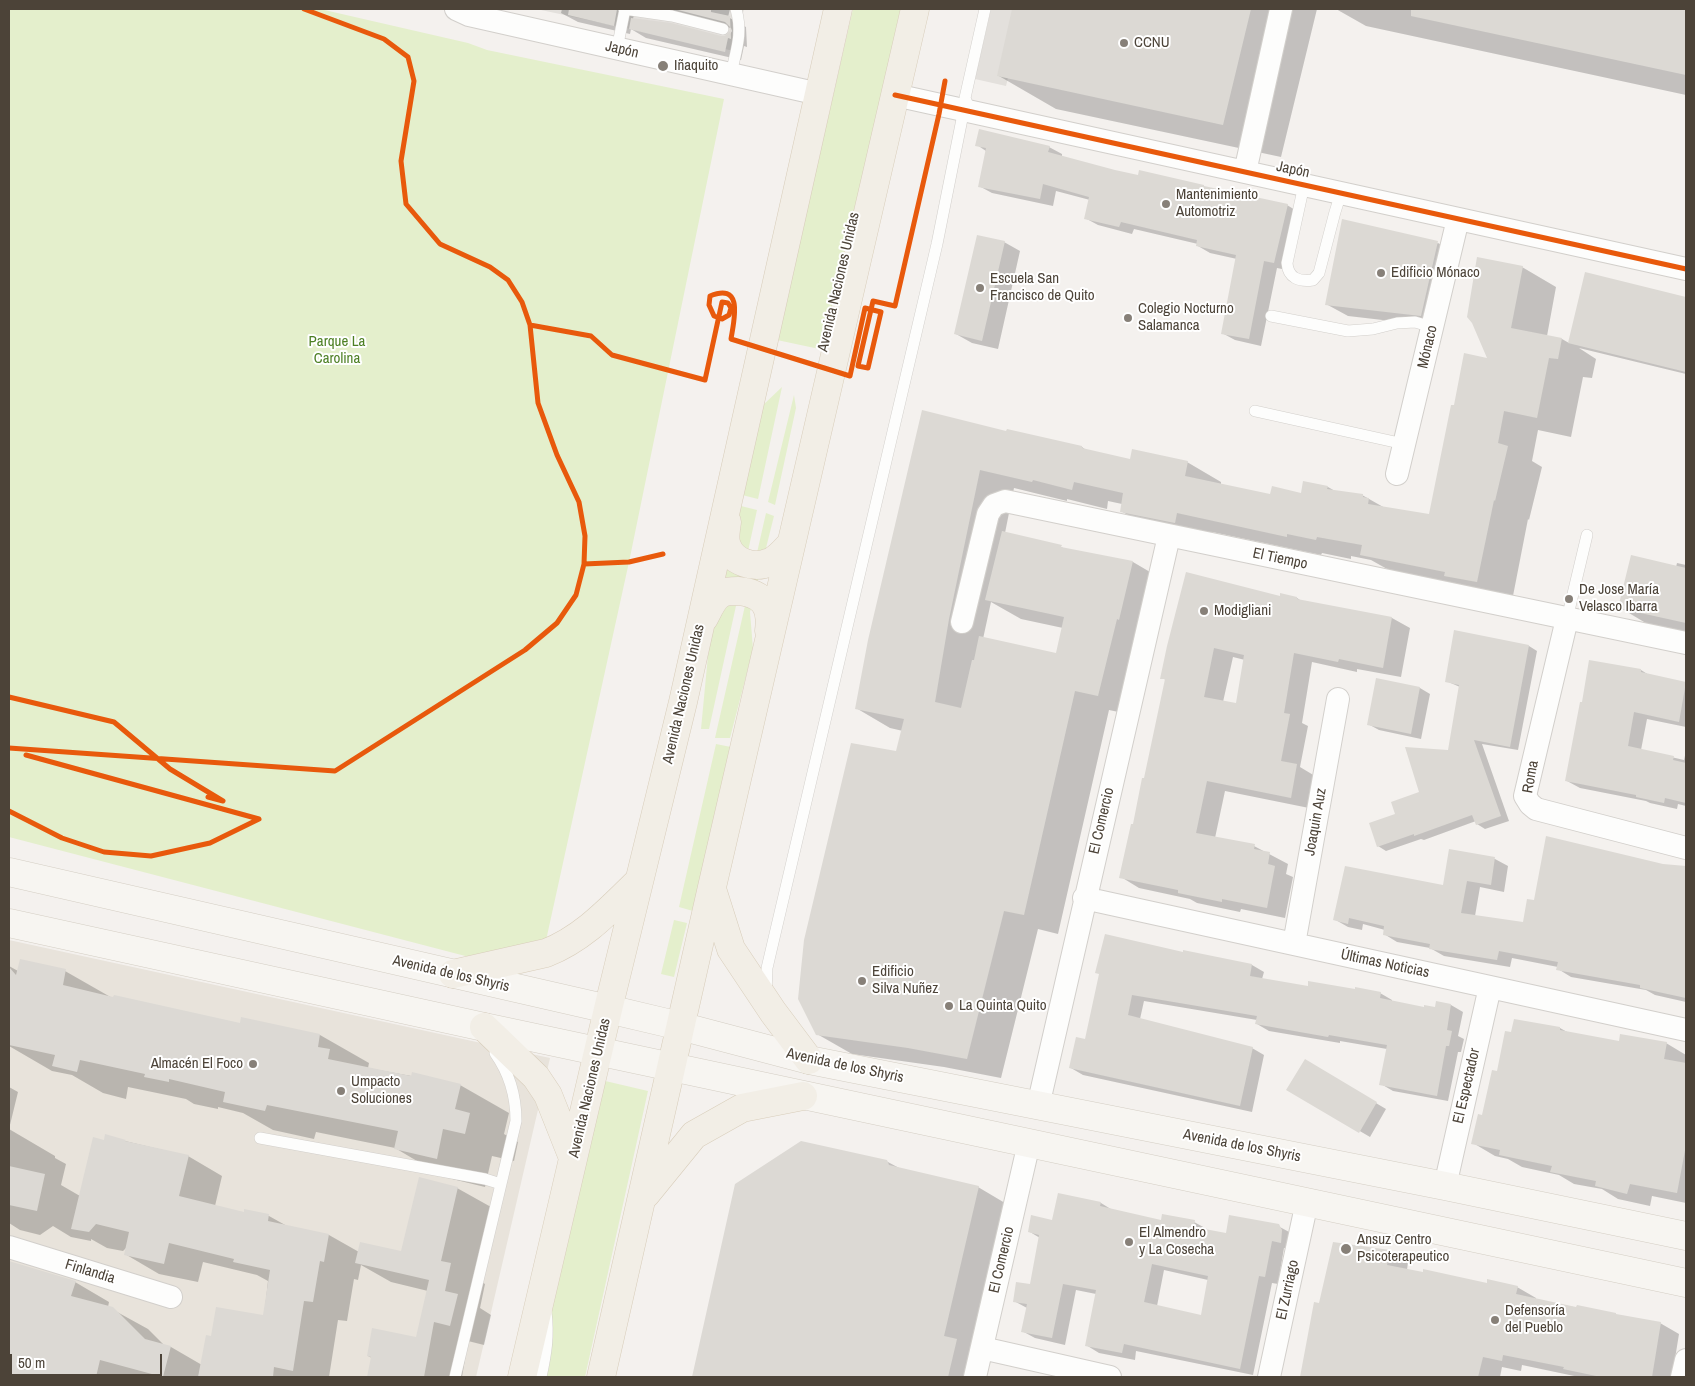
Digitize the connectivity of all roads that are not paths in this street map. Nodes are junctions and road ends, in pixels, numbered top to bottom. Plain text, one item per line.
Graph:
1 (456, 9) edge
2 (625, 9) edge
3 (736, 9) edge
4 (838, 9) edge
5 (915, 9) edge
6 (985, 9) edge
7 (1281, 9) edge
8 (672, 12) edge
9 (723, 29) dead end
10 (617, 49) junction
11 (731, 74) junction
12 (819, 94) junction
13 (895, 95) junction
14 (963, 110) junction
15 (1245, 172) junction
16 (1304, 185) junction
17 (1341, 193) junction
18 (1458, 219) junction
19 (1686, 269) edge
20 (1271, 316) dead end
21 (1432, 327) junction
22 (1255, 411) dead end
23 (1404, 444) junction
24 (1397, 474) dead end
25 (730, 491) junction
26 (1587, 534) dead end
27 (1169, 536) junction
28 (791, 544) junction
29 (1567, 619) junction
30 (962, 622) dead end
31 (701, 624) junction
32 (1686, 643) edge
33 (767, 650) junction
34 (1338, 699) dead end
35 (1686, 848) edge
36 (9, 872) edge
37 (639, 880) junction
38 (712, 888) junction
39 (1084, 898) junction
40 (9, 923) edge
41 (1294, 944) junction
42 (454, 974) junction
43 (1490, 987) junction
44 (766, 1003) junction
45 (608, 1009) junction
46 (480, 1026) junction
47 (680, 1026) junction
48 (1686, 1030) edge
49 (598, 1051) junction
50 (809, 1060) junction
51 (672, 1068) junction
52 (803, 1096) junction
53 (1038, 1106) junction
54 (260, 1138) dead end
55 (1029, 1143) junction
56 (574, 1158) junction
57 (501, 1184) junction
58 (1444, 1186) junction
59 (643, 1197) junction
60 (1307, 1202) junction
61 (1686, 1236) edge
62 (9, 1246) edge
63 (1686, 1283) edge
64 (543, 1288) junction
65 (171, 1297) dead end
66 (982, 1348) junction
67 (1686, 1360) edge
68 (605, 1370) edge
69 (455, 1377) edge
70 (522, 1377) edge
71 (540, 1377) edge
72 (975, 1377) edge
73 (1110, 1377) edge
74 (1269, 1377) edge
75 (1682, 1377) edge

1 - 10 street, Japón
2 - 8 lane
2 - 10 lane
3 - 11 lane
4 - 12 main road, Avenida Naciones Unidas
5 - 13 main road, Avenida Naciones Unidas
6 - 14 lane
7 - 15 street
8 - 9 lane
10 - 11 street, Japón
11 - 12 street, Japón
12 - 25 main road, Avenida Naciones Unidas
13 - 14 street, Japón
13 - 28 main road, Avenida Naciones Unidas
14 - 15 street, Japón
14 - 44 lane
15 - 16 street, Japón
16 - 17 street, Japón
16 - 17 lane
17 - 18 street, Japón
18 - 19 street, Japón
18 - 21 street, Mónaco
20 - 21 lane
21 - 23 street, Mónaco
22 - 23 lane
23 - 24 street, Mónaco
25 - 28 main road
25 - 31 main road, Avenida Naciones Unidas
26 - 29 lane
27 - 29 street, El Tiempo
27 - 30 street, El Tiempo
27 - 39 street, El Comercio
28 - 33 main road, Avenida Naciones Unidas
29 - 32 street, El Tiempo
29 - 35 street, Roma
31 - 33 main road
31 - 37 main road, Avenida Naciones Unidas
33 - 38 main road, Avenida Naciones Unidas
34 - 41 street, Joaquin Auz
36 - 42 main road, Avenida de los Shyris
37 - 42 main road
37 - 45 main road, Avenida Naciones Unidas
38 - 44 main road
38 - 47 main road, Avenida Naciones Unidas
39 - 41 street, Últimas Noticias
39 - 53 street, El Comercio
40 - 46 main road
41 - 43 street, Últimas Noticias
42 - 45 main road, Avenida de los Shyris
43 - 48 street, Últimas Noticias
43 - 58 street, El Espectador
44 - 50 main road
45 - 47 main road, Avenida de los Shyris
45 - 49 main road, Avenida Naciones Unidas
46 - 49 main road
46 - 56 main road
46 - 57 lane
47 - 50 main road, Avenida de los Shyris
47 - 51 main road, Avenida Naciones Unidas
49 - 51 main road
49 - 56 main road, Avenida Naciones Unidas
50 - 53 main road, Avenida de los Shyris
51 - 52 main road
51 - 59 main road, Avenida Naciones Unidas
52 - 55 main road
52 - 59 main road
53 - 58 main road, Avenida de los Shyris
54 - 57 lane
55 - 60 main road
55 - 66 street, El Comercio
56 - 64 main road, Avenida Naciones Unidas
57 - 69 lane
58 - 61 main road, Avenida de los Shyris
59 - 68 main road, Avenida Naciones Unidas
60 - 63 main road
60 - 74 street, El Zurriago
62 - 65 street, Finlandia
64 - 70 main road, Avenida Naciones Unidas
64 - 71 lane
66 - 72 street, El Comercio
66 - 73 street
67 - 75 street

